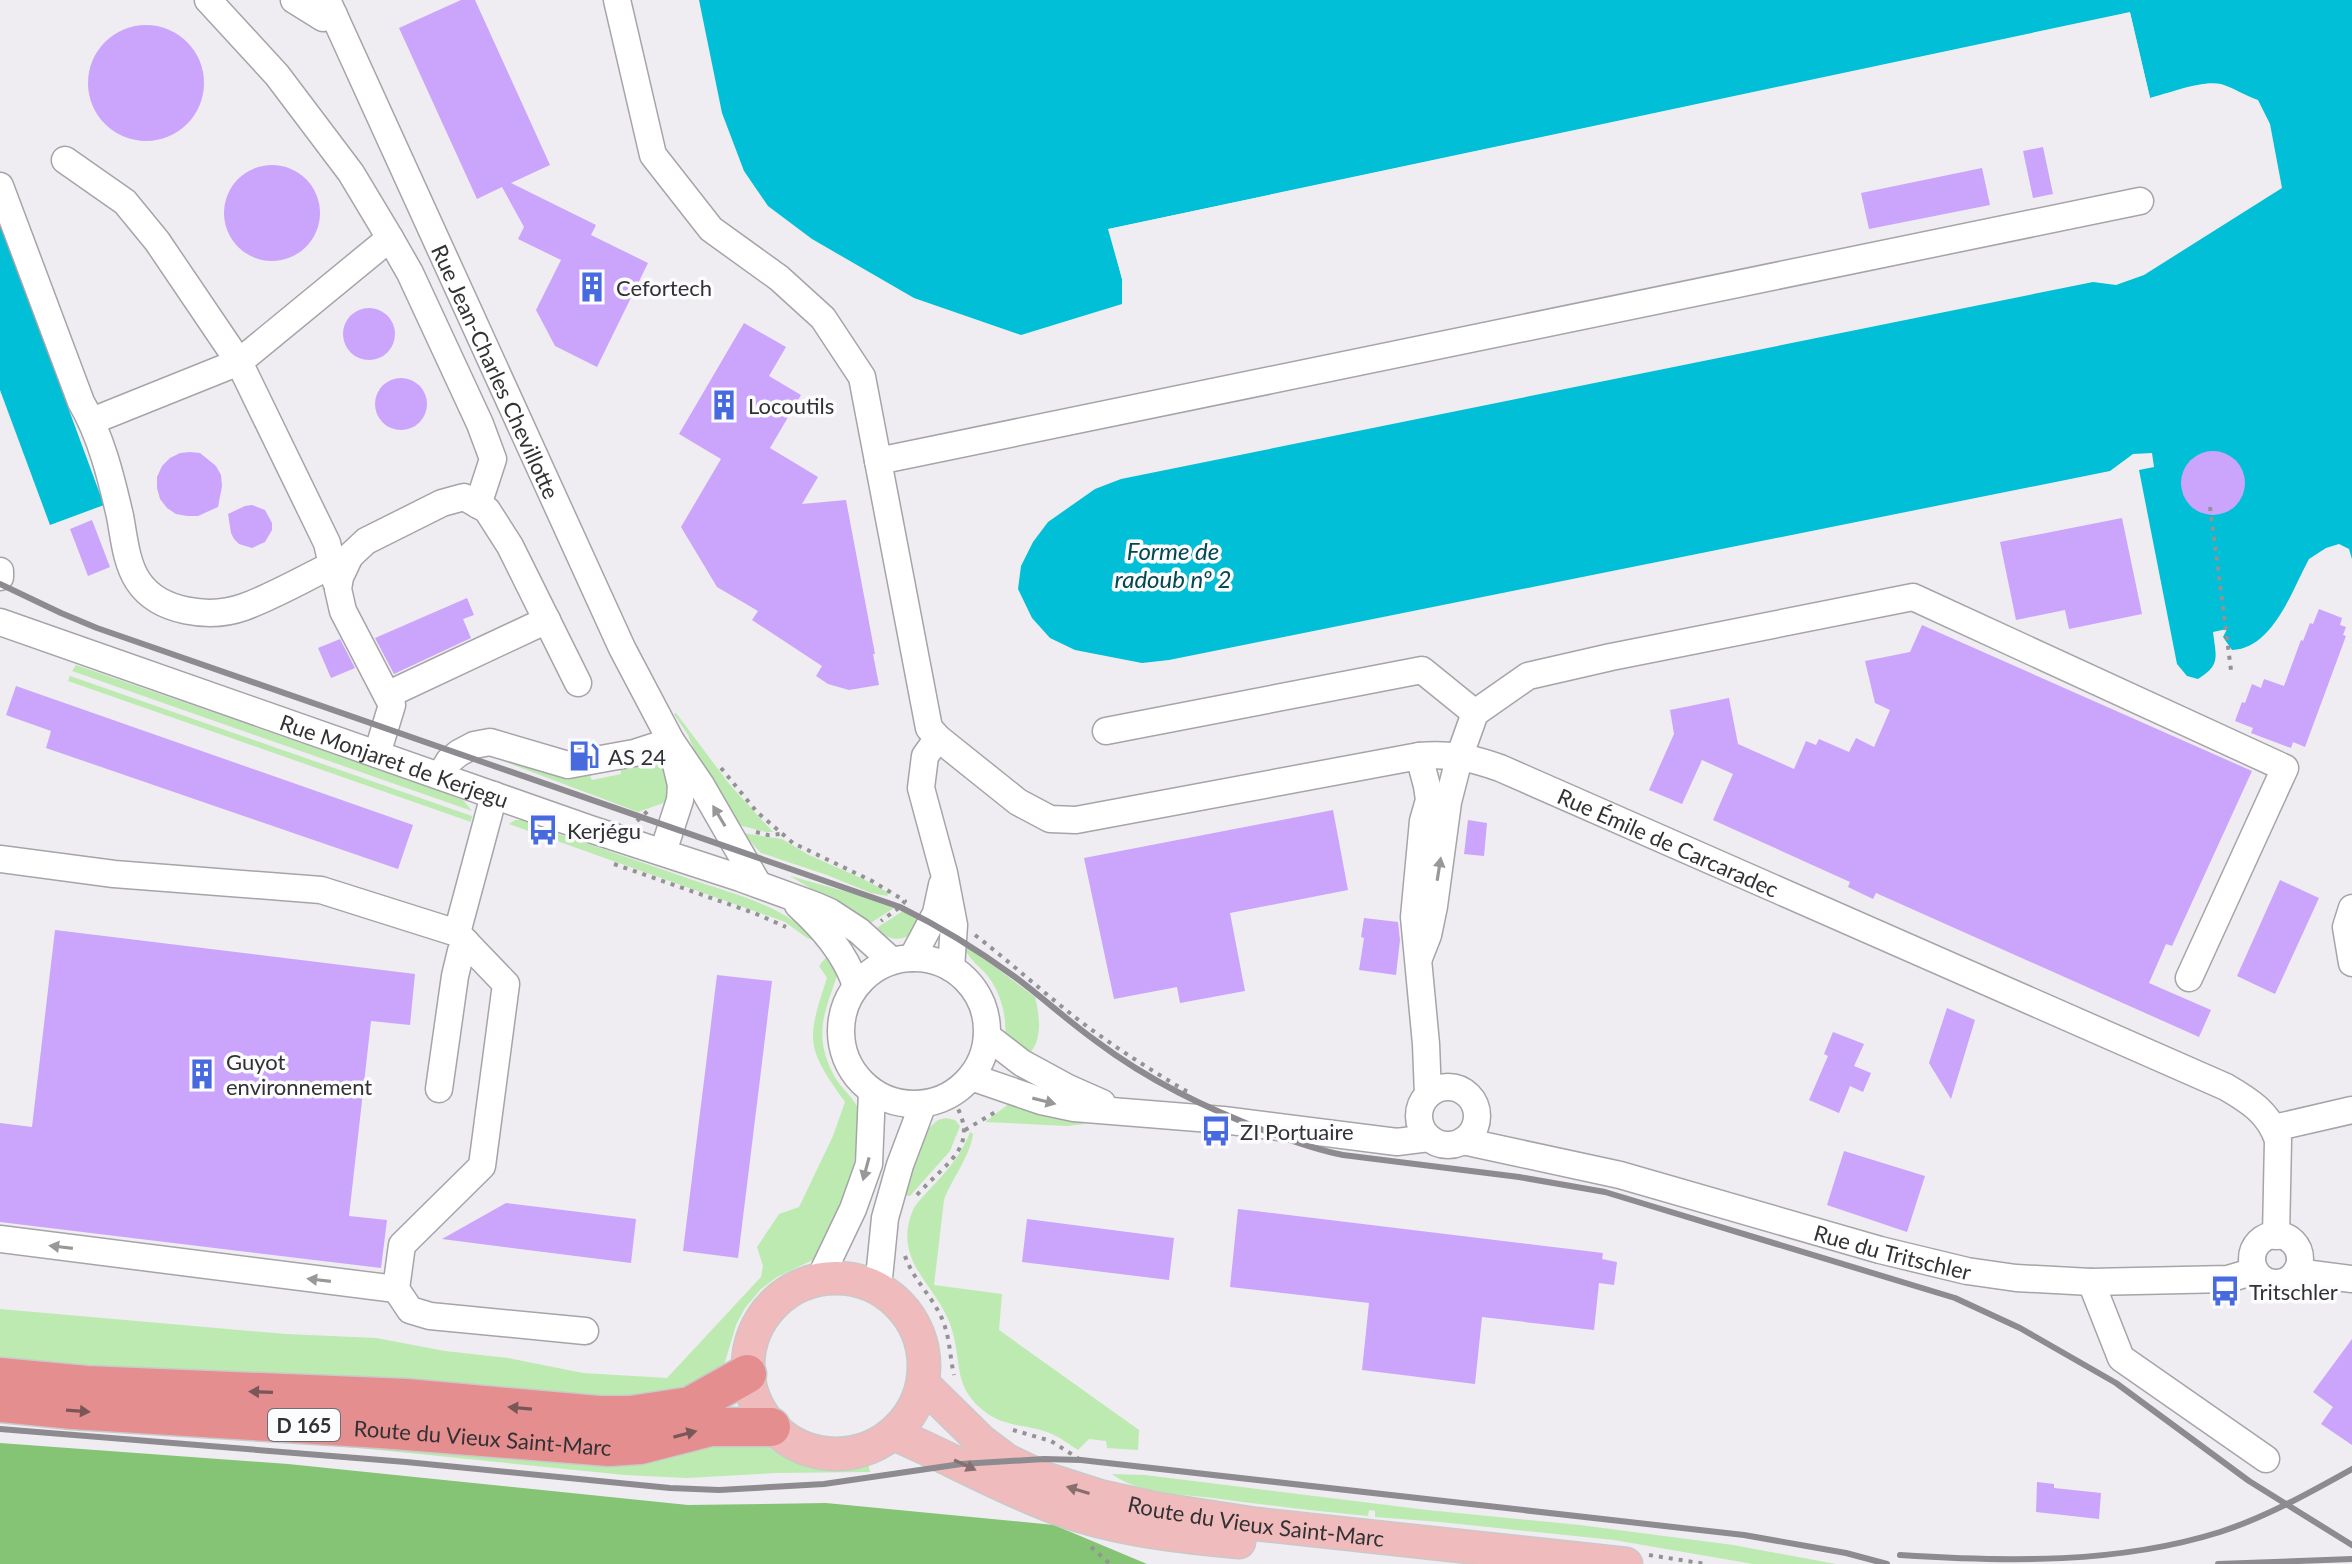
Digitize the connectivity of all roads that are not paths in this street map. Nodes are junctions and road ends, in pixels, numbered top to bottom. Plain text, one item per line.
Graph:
1 (208, 0) edge
2 (294, 0) edge
3 (617, 0) edge
4 (330, 8) edge
5 (65, 160) dead end
6 (0, 186) edge
7 (2140, 201) dead end
8 (390, 238) junction
9 (239, 362) junction
10 (92, 421) junction
11 (878, 461) junction
12 (478, 505) junction
13 (335, 577) junction
14 (547, 620) junction
15 (0, 622) edge
16 (578, 683) dead end
17 (387, 695) junction
18 (1475, 713) junction
19 (1106, 731) dead end
20 (938, 738) junction
21 (671, 741) junction
22 (377, 754) junction
23 (1460, 755) junction
24 (1419, 756) junction
25 (440, 776) junction
26 (494, 795) junction
27 (1433, 831) junction
28 (663, 852) junction
29 (0, 859) edge
30 (758, 884) junction
31 (790, 897) junction
32 (2352, 908) edge
33 (945, 919) junction
34 (462, 938) junction
35 (902, 959) junction
36 (2352, 963) edge
37 (951, 968) junction
38 (2189, 978) dead end
39 (856, 985) junction
40 (987, 1036) junction
41 (1426, 1044) junction
42 (971, 1077) junction
43 (439, 1089) dead end
44 (1456, 1089) junction
45 (872, 1092) junction
46 (923, 1104) junction
47 (1424, 1104) junction
48 (2352, 1110) edge
49 (1120, 1111) junction
50 (1476, 1111) junction
51 (2274, 1128) junction
52 (1374, 1138) junction
53 (1429, 1138) junction
54 (1463, 1141) junction
55 (1538, 1156) junction
56 (2276, 1236) junction
57 (0, 1239) edge
58 (2255, 1271) junction
59 (2296, 1272) junction
60 (820, 1278) junction
61 (2352, 1279) edge
62 (2091, 1282) junction
63 (878, 1288) junction
64 (396, 1289) junction
65 (585, 1331) dead end
66 (747, 1374) junction
67 (0, 1377) edge
68 (923, 1384) junction
69 (0, 1403) edge
70 (771, 1427) junction
71 (894, 1434) junction
72 (2266, 1459) dead end
73 (1631, 1558) edge
74 (1479, 1564) edge

1 - 8 street
2 - 4 street
3 - 11 street
4 - 21 street, Rue Jean-Charles Chevillotte
5 - 9 street
6 - 10 street
7 - 11 street
8 - 9 street
8 - 12 street
9 - 10 street
9 - 13 street
10 - 13 street
11 - 20 street
12 - 13 street
12 - 14 street
13 - 17 street
14 - 16 street
14 - 17 street
15 - 22 street, Rue Monjaret de Kerjegu
17 - 22 street
18 - 19 street
18 - 23 street
18 - 38 street
20 - 24 street, Rue Émile de Carcaradec
20 - 33 street
21 - 25 street
21 - 28 street, Rue Jean-Charles Chevillotte
30 -> 21 street, Rue Jean-Charles Chevillotte
22 - 25 street, Rue Monjaret de Kerjegu
23 - 24 street, Rue Émile de Carcaradec
23 - 27 street
23 - 51 street, Rue Émile de Carcaradec
24 - 27 street
25 - 26 street, Rue Monjaret de Kerjegu
26 - 28 street, Rue Monjaret de Kerjegu
26 - 34 street
27 - 41 street
28 - 30 street, Rue Monjaret de Kerjegu
29 - 34 street
30 - 31 street, Rue Monjaret de Kerjegu
31 - 35 street, Rue Monjaret de Kerjegu
31 - 39 street, Rue Monjaret de Kerjegu
32 - 36 street
33 - 35 street
33 - 37 street
34 - 43 street
34 - 64 street
35 - 37 street
35 - 39 street
37 - 40 street
39 - 45 street
40 - 42 street
40 - 49 street
41 - 44 street
41 - 47 street
42 - 46 street
42 -> 49 street
44 - 47 street
44 - 50 street
45 - 46 street
45 -> 60 street
46 - 63 street
47 - 52 street
47 - 53 street
48 - 51 street
49 - 52 street
50 - 54 street
50 - 55 street, Rue du Tritschler
51 - 56 street
52 - 53 street
53 - 54 street
54 - 55 street, Rue du Tritschler
55 - 62 street, Rue du Tritschler
56 - 58 street
56 - 59 street
64 -> 57 street
58 - 59 street
58 - 62 street, Rue du Tritschler
59 - 61 street
60 - 63 main road
60 - 66 main road
62 - 72 street
63 - 68 main road
64 - 65 street
66 -> 67 highway, Route du Vieux Saint-Marc / D 165
66 - 70 main road
68 - 71 main road
73 -> 68 main road, Route du Vieux Saint-Marc
69 -> 70 highway, Route du Vieux Saint-Marc / D 165
70 - 71 main road
71 -> 74 main road, Route du Vieux Saint-Marc

